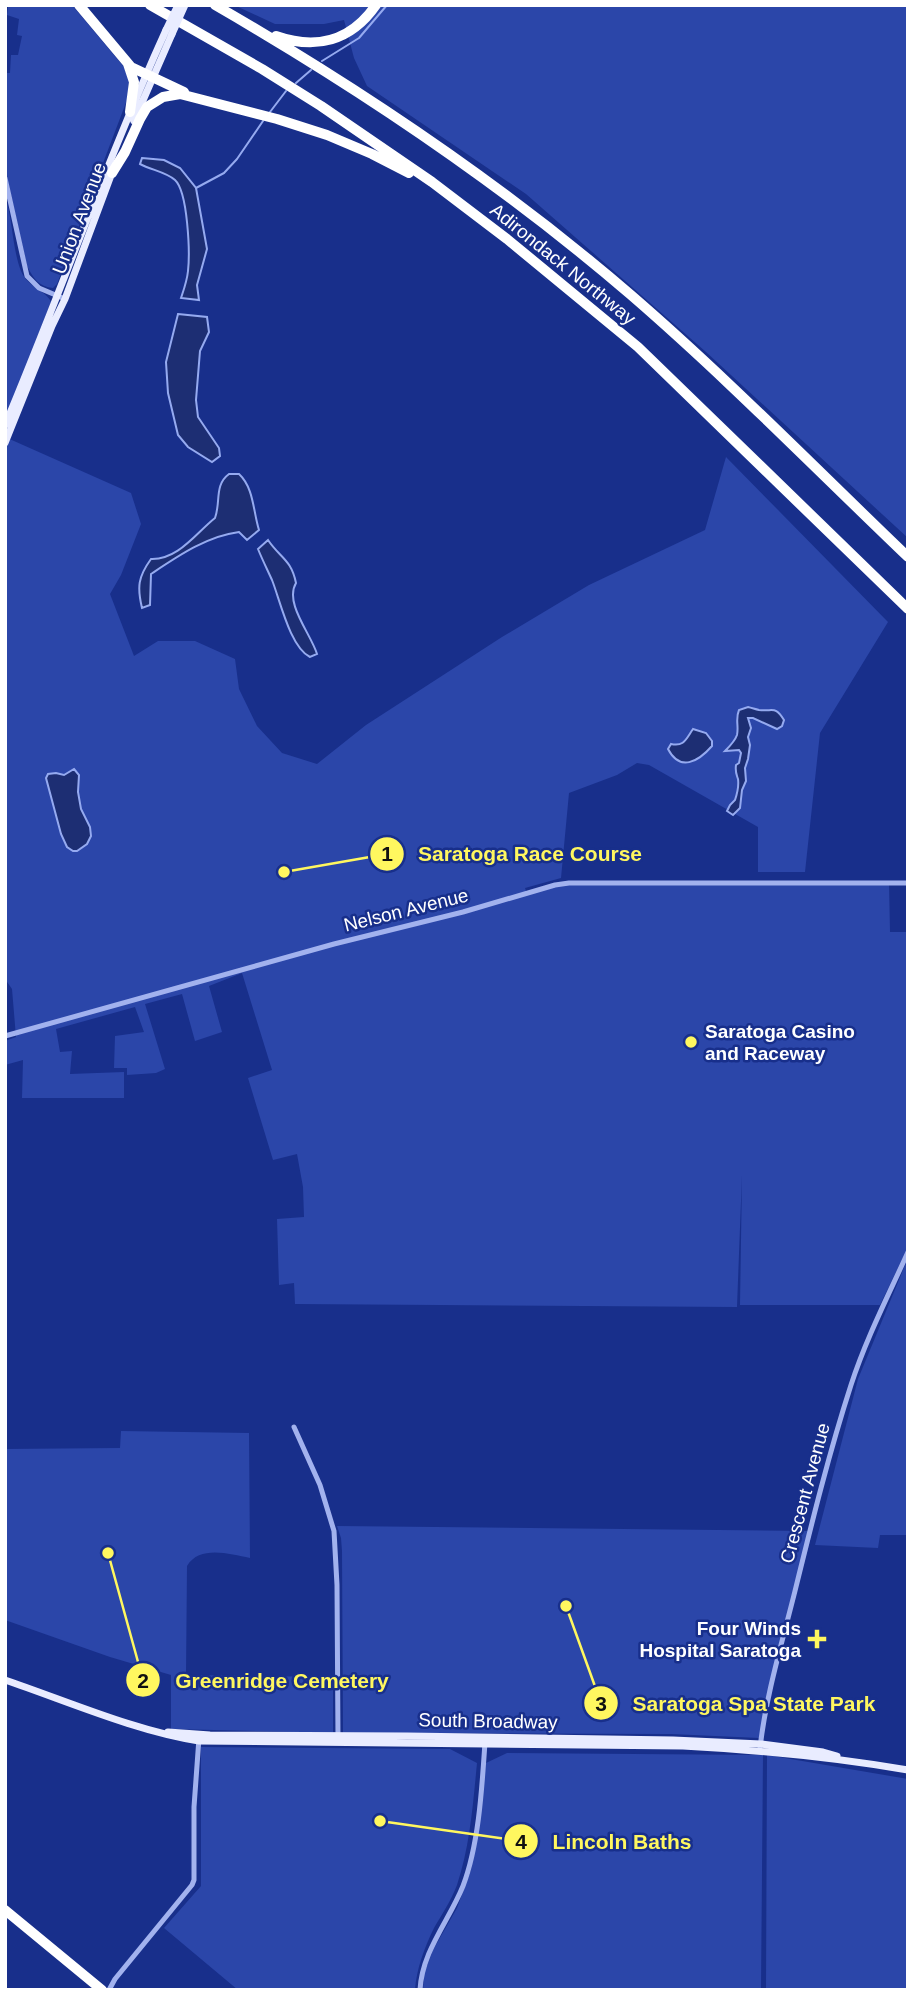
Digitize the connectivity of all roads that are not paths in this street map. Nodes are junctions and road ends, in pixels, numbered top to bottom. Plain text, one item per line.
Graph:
1 (79, 5) edge
2 (150, 5) edge
3 (177, 5) edge
4 (185, 5) edge
5 (215, 5) edge
6 (376, 5) edge
7 (252, 27) junction
8 (169, 32) junction
9 (125, 60) junction
10 (149, 76) junction
11 (204, 100) junction
12 (130, 112) junction
13 (112, 173) junction
14 (5, 178) edge
15 (457, 201) junction
16 (61, 297) junction
17 (5, 425) edge
18 (5, 443) edge
19 (908, 557) edge
20 (908, 609) edge
21 (908, 883) edge
22 (5, 1036) edge
23 (908, 1252) edge
24 (294, 1427) dead end
25 (5, 1680) edge
26 (199, 1738) junction
27 (338, 1739) junction
28 (485, 1740) junction
29 (761, 1747) junction
30 (908, 1770) edge
31 (5, 1910) edge
32 (102, 1990) edge
33 (109, 1990) edge
34 (420, 1990) edge

1 - 9 highway
2 - 15 highway, Adirondack Northway
3 - 8 main road, Union Avenue, bridge
4 - 8 main road, Union Avenue, bridge
5 - 7 highway, Adirondack Northway
6 - 7 highway
7 - 19 highway, Adirondack Northway
8 - 10 main road, Union Avenue
9 - 10 highway
9 - 12 highway
10 - 11 highway
10 - 12 main road, Union Avenue
10 - 13 main road, Union Avenue
11 - 13 highway
11 - 15 highway
12 - 16 main road, Union Avenue
13 - 16 main road, Union Avenue
14 - 16 street
15 - 20 highway, Adirondack Northway
16 - 17 main road, Union Avenue
16 - 18 main road, Union Avenue
21 - 22 street, Nelson Avenue
23 - 29 street, Crescent Avenue
24 - 27 street
25 - 26 main road, South Broadway
26 - 27 main road, South Broadway
26 - 33 street
27 - 28 main road, South Broadway
28 - 29 main road, South Broadway
28 - 34 street
29 - 30 main road, South Broadway
31 - 32 highway

